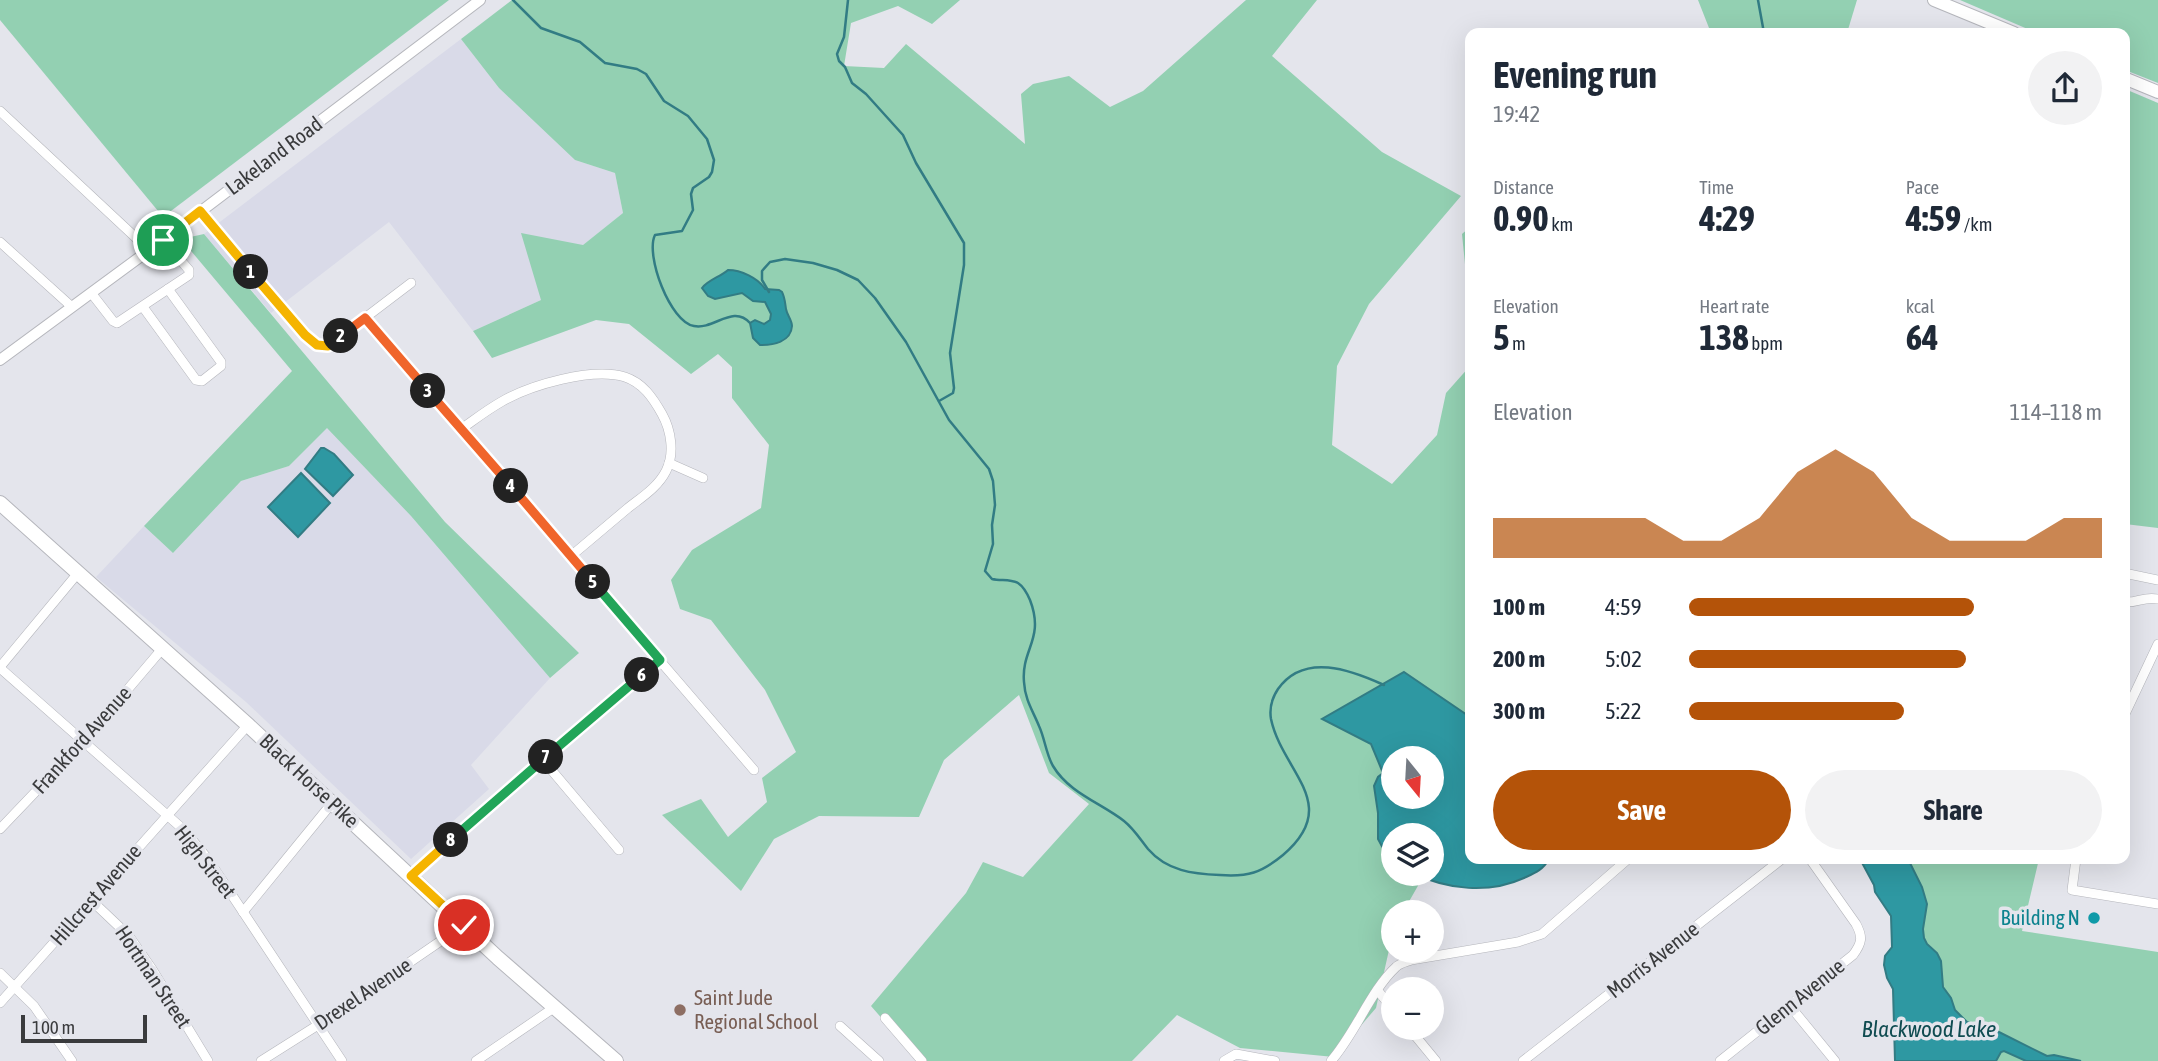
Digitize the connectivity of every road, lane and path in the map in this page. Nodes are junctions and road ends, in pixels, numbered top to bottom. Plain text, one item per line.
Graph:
1 (480, 0) edge
2 (1934, 0) edge
3 (2000, 28) edge
4 (2130, 80) edge
5 (2158, 92) edge
6 (0, 111) edge
7 (200, 211) junction
8 (163, 240) junction
9 (0, 242) edge
10 (149, 250) junction
11 (411, 283) dead end
12 (169, 289) junction
13 (92, 294) junction
14 (72, 307) junction
15 (143, 307) junction
16 (365, 318) junction
17 (0, 360) edge
18 (461, 429) junction
19 (668, 463) junction
20 (703, 478) dead end
21 (0, 503) edge
22 (571, 556) junction
23 (78, 573) junction
24 (2130, 574) edge
25 (2158, 580) edge
26 (2157, 597) edge
27 (2130, 602) edge
28 (2158, 644) edge
29 (162, 649) junction
30 (660, 660) junction
31 (0, 668) edge
32 (2130, 703) edge
33 (248, 725) junction
34 (83, 742) junction
35 (543, 760) junction
36 (754, 770) dead end
37 (332, 803) junction
38 (167, 815) junction
39 (0, 830) edge
40 (619, 850) dead end
41 (1622, 864) edge
42 (1776, 864) edge
43 (1814, 864) edge
44 (2075, 864) edge
45 (411, 876) junction
46 (91, 900) junction
47 (2158, 904) edge
48 (243, 912) junction
49 (464, 925) junction
50 (0, 973) edge
51 (16, 987) junction
52 (1378, 991) junction
53 (1381, 995) edge
54 (0, 1003) edge
55 (1790, 1006) junction
56 (555, 1007) junction
57 (885, 1018) dead end
58 (318, 1025) junction
59 (840, 1026) dead end
60 (1419, 1040) edge
61 (72, 1061) edge
62 (208, 1061) edge
63 (261, 1061) edge
64 (342, 1061) edge
65 (476, 1061) edge
66 (616, 1061) edge
67 (879, 1061) edge
68 (922, 1061) edge
69 (1224, 1061) edge
70 (1275, 1061) edge
71 (1331, 1061) edge
72 (1436, 1061) edge
73 (1523, 1061) edge
74 (1720, 1061) edge
75 (1835, 1061) edge

1 - 7 street, Lakeland Road
2 - 3 main road
4 - 5 main road
6 - 10 street
7 - 8 street, Lakeland Road
7 - 16 street
8 - 10 street, Lakeland Road
8 - 12 street
9 - 14 street
10 - 13 street, Lakeland Road
11 - 16 street
12 - 15 street
12 - 15 street
13 - 14 street, Lakeland Road
13 - 15 street
14 - 17 street, Lakeland Road
16 - 18 street
18 - 19 street
18 - 22 street
19 - 20 street
19 - 22 street
21 - 23 main road, Black Horse Pike
22 - 30 street
23 - 29 main road, Black Horse Pike
23 - 31 street
24 - 25 street
26 - 27 street
28 - 32 street
29 - 33 main road, Black Horse Pike
29 - 34 street, Frankford Avenue
30 - 35 street
30 - 36 street
31 - 34 street, High Street
33 - 37 main road, Black Horse Pike
33 - 38 street, Hillcrest Avenue
34 - 38 street, High Street
34 - 39 street, Frankford Avenue
35 - 40 street
35 - 45 street
37 - 45 main road, Black Horse Pike
37 - 48 street
38 - 46 street, Hillcrest Avenue
38 - 48 street, High Street
41 - 52 street
42 - 73 street, Morris Avenue
43 - 55 street, Glenn Avenue
44 - 47 street
45 - 49 main road, Black Horse Pike
46 - 51 street, Hillcrest Avenue
46 - 62 street, Hortman Street
48 - 58 street, High Street
49 - 56 main road, Black Horse Pike
49 - 58 street, Drexel Avenue
50 - 51 street
51 - 54 street, Hillcrest Avenue
51 - 61 street
52 - 53 street
52 - 71 street
55 - 74 street, Glenn Avenue
55 - 75 street
56 - 65 street
56 - 66 main road, Black Horse Pike
57 - 68 street
58 - 63 street, Drexel Avenue
58 - 64 street, High Street
59 - 67 street
60 - 72 street
69 - 70 street

